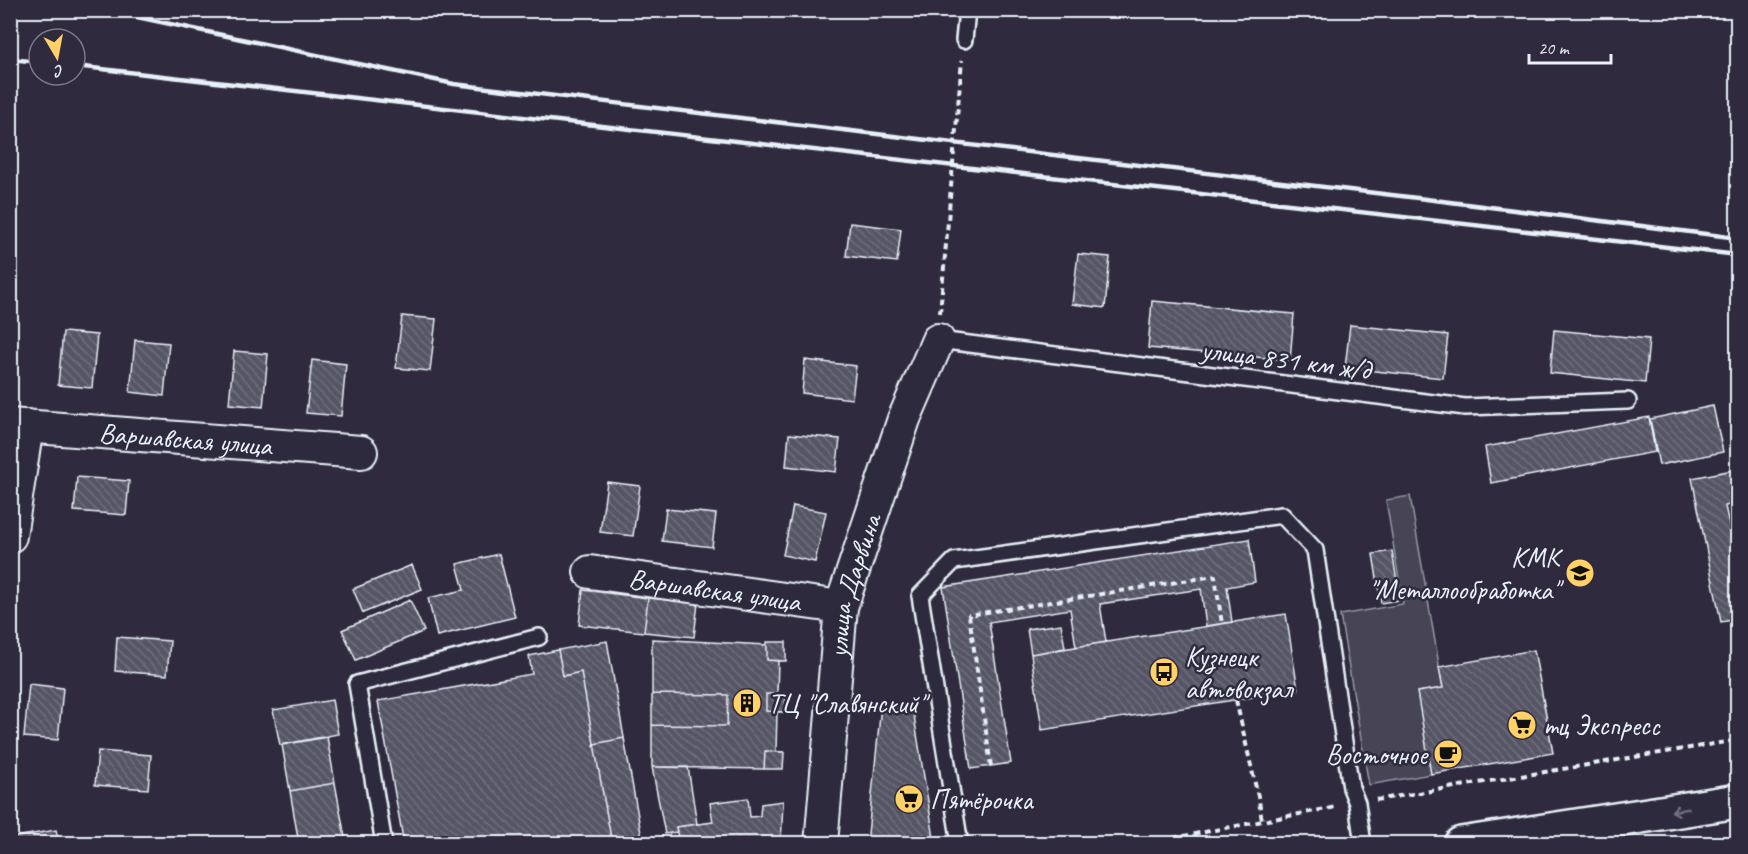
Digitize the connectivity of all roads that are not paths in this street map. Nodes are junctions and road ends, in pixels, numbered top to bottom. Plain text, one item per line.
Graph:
1 (967, 10) edge
2 (964, 40) road end
3 (938, 340) joint
4 (1628, 401) dead end
5 (19, 425) edge
6 (361, 452) dead end
7 (10, 536) edge
8 (590, 572) dead end
9 (841, 607) junction
10 (539, 637) dead end
11 (1737, 801) edge
12 (384, 843) edge
13 (821, 843) edge
14 (960, 843) edge
15 (1363, 843) edge
16 (1461, 843) edge

1 - 2 lane
3 - 4 lane, улица 831 км ж/д
3 - 9 street, улица Дарвина
5 - 6 street, Варшавская улица
5 - 7 street
8 - 9 street, Варшавская улица
9 - 13 street, улица Дарвина
10 - 12 lane
11 -> 16 street
14 - 15 lane

